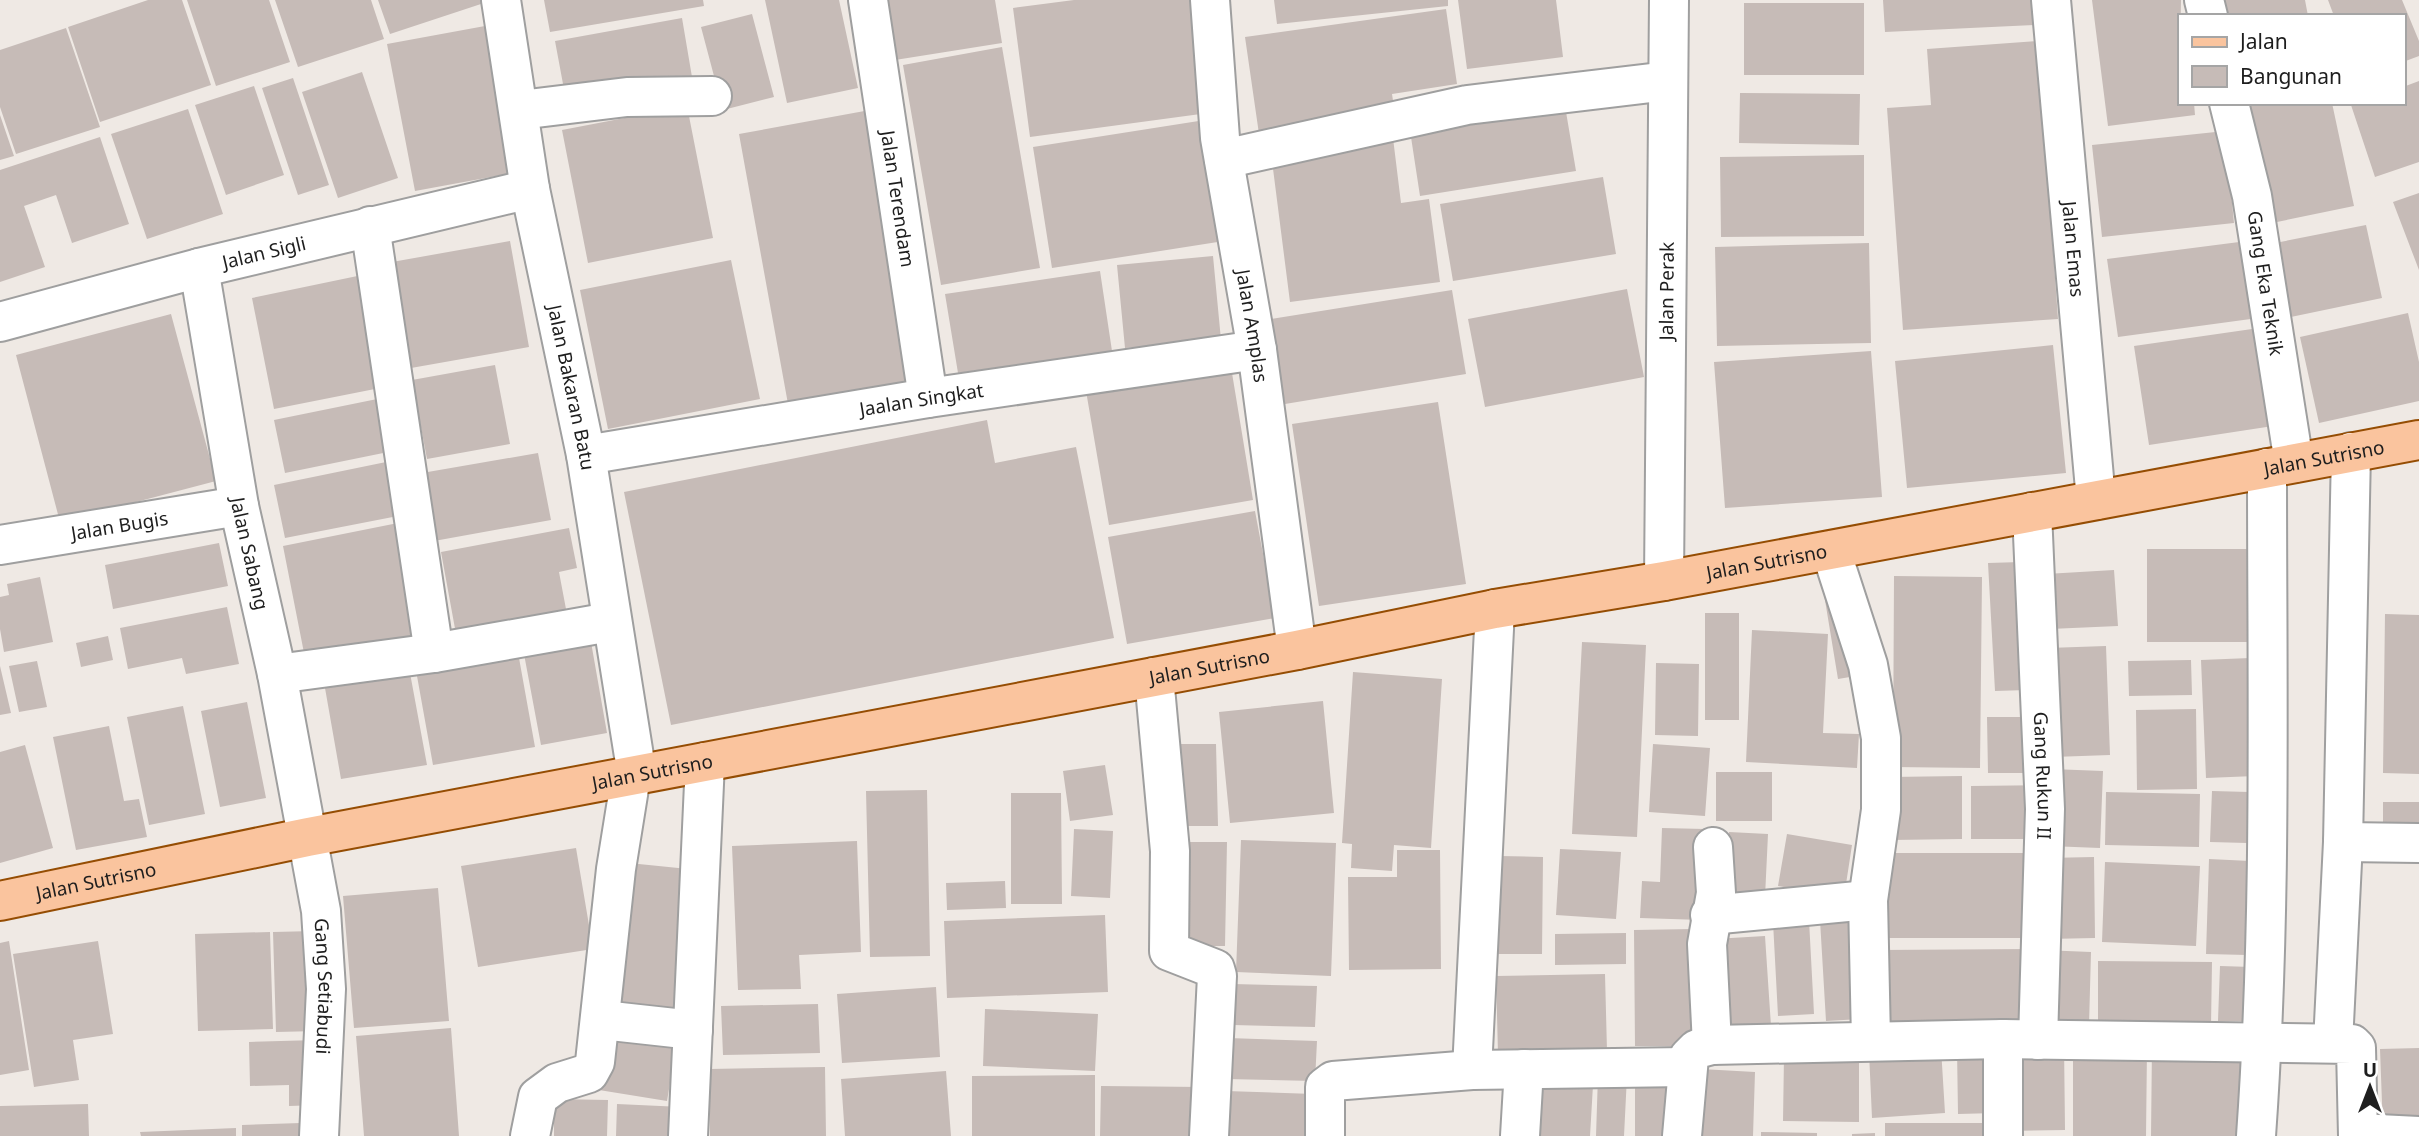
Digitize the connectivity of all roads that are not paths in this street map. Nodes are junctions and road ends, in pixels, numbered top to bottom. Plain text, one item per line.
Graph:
1 (501, 0) edge
2 (868, 0) edge
3 (1210, 0) edge
4 (1669, 0) edge
5 (2052, 0) edge
6 (1668, 81) junction
7 (712, 96) dead end
8 (2229, 105) edge
9 (520, 110) junction
10 (1224, 159) junction
11 (530, 189) junction
12 (370, 226) junction
13 (199, 268) junction
14 (0, 322) edge
15 (1257, 350) junction
16 (929, 398) junction
17 (2419, 440) edge
18 (2351, 452) junction
19 (586, 455) junction
20 (2281, 466) junction
21 (2096, 500) junction
22 (239, 506) junction
23 (2032, 513) junction
24 (2, 540) edge
25 (1831, 551) junction
26 (1664, 581) junction
27 (1495, 609) junction
28 (610, 622) junction
29 (1297, 650) junction
30 (434, 653) junction
31 (277, 674) junction
32 (1154, 677) junction
33 (705, 762) junction
34 (634, 775) junction
35 (308, 837) junction
36 (2343, 842) junction
37 (2419, 844) edge
38 (1713, 847) dead end
39 (1868, 900) junction
40 (0, 901) edge
41 (1710, 915) junction
42 (602, 1020) junction
43 (693, 1030) junction
44 (2020, 1039) junction
45 (1871, 1040) junction
46 (2263, 1041) junction
47 (2333, 1043) junction
48 (1699, 1056) junction
49 (1524, 1069) junction
50 (1472, 1070) junction
51 (2358, 1134) edge
52 (319, 1136) edge
53 (530, 1136) edge
54 (688, 1136) edge
55 (1209, 1136) edge
56 (1325, 1136) edge
57 (1520, 1136) edge
58 (1682, 1136) edge
59 (2003, 1136) edge
60 (2256, 1136) edge
61 (2419, 1136) edge

1 - 9 street, Jalan Bakaran Batu
2 - 16 street, Jalan Terendam
3 - 10 street, Jalan Amplas
4 - 6 street, Jalan Perak
5 - 21 street, Jalan Emas
6 - 10 street
6 - 26 street, Jalan Perak
7 - 9 street
8 - 20 street, Gang Eka Teknik
9 - 11 street, Jalan Bakaran Batu
10 - 15 street, Jalan Amplas
11 - 12 street, Jalan Sigli
11 - 19 street, Jalan Bakaran Batu
12 - 13 street, Jalan Sigli
12 - 30 street
13 - 14 street, Jalan Sigli
13 - 22 street, Jalan Sabang
15 - 16 street, Jaalan Singkat
15 - 29 street, Jalan Amplas
16 - 19 street, Jaalan Singkat
17 - 18 main road, Jalan Sutrisno
18 - 20 main road, Jalan Sutrisno
18 - 36 street
19 - 28 street, Jalan Bakaran Batu
20 - 21 main road, Jalan Sutrisno
20 - 46 street, Gang Eka Teknik
21 - 23 main road, Jalan Sutrisno
22 - 24 street, Jalan Bugis
22 - 31 street, Jalan Sabang
23 - 25 main road, Jalan Sutrisno
23 - 44 street, Gang Rukun II
25 - 26 main road, Jalan Sutrisno
25 - 39 street
26 - 27 main road, Jalan Sutrisno
27 - 29 main road, Jalan Sutrisno
27 - 50 street
28 - 30 street
28 - 34 street, Jalan Bakaran Batu
29 - 32 main road, Jalan Sutrisno
30 - 31 street
31 - 35 street, Jalan Sabang
32 - 33 main road, Jalan Sutrisno
32 - 55 street
33 - 34 main road, Jalan Sutrisno
33 - 43 street
34 - 35 main road, Jalan Sutrisno
34 - 42 street, Jalan Bakaran Batu
35 - 40 main road, Jalan Sutrisno
35 - 52 street, Gang Setiabudi
36 - 37 street
36 - 47 street
38 - 41 street
39 - 41 street
39 - 45 street
41 - 48 street
42 - 43 street
42 - 53 street, Jalan Bakaran Batu
43 - 54 street
44 - 45 street
44 - 46 street
44 - 59 street, Gang Rukun II
45 - 48 street
46 - 47 street
46 - 60 street, Gang Eka Teknik
47 - 51 street
48 - 49 street
48 - 58 street
49 - 50 street
49 - 57 street
50 - 56 street
51 - 61 street

